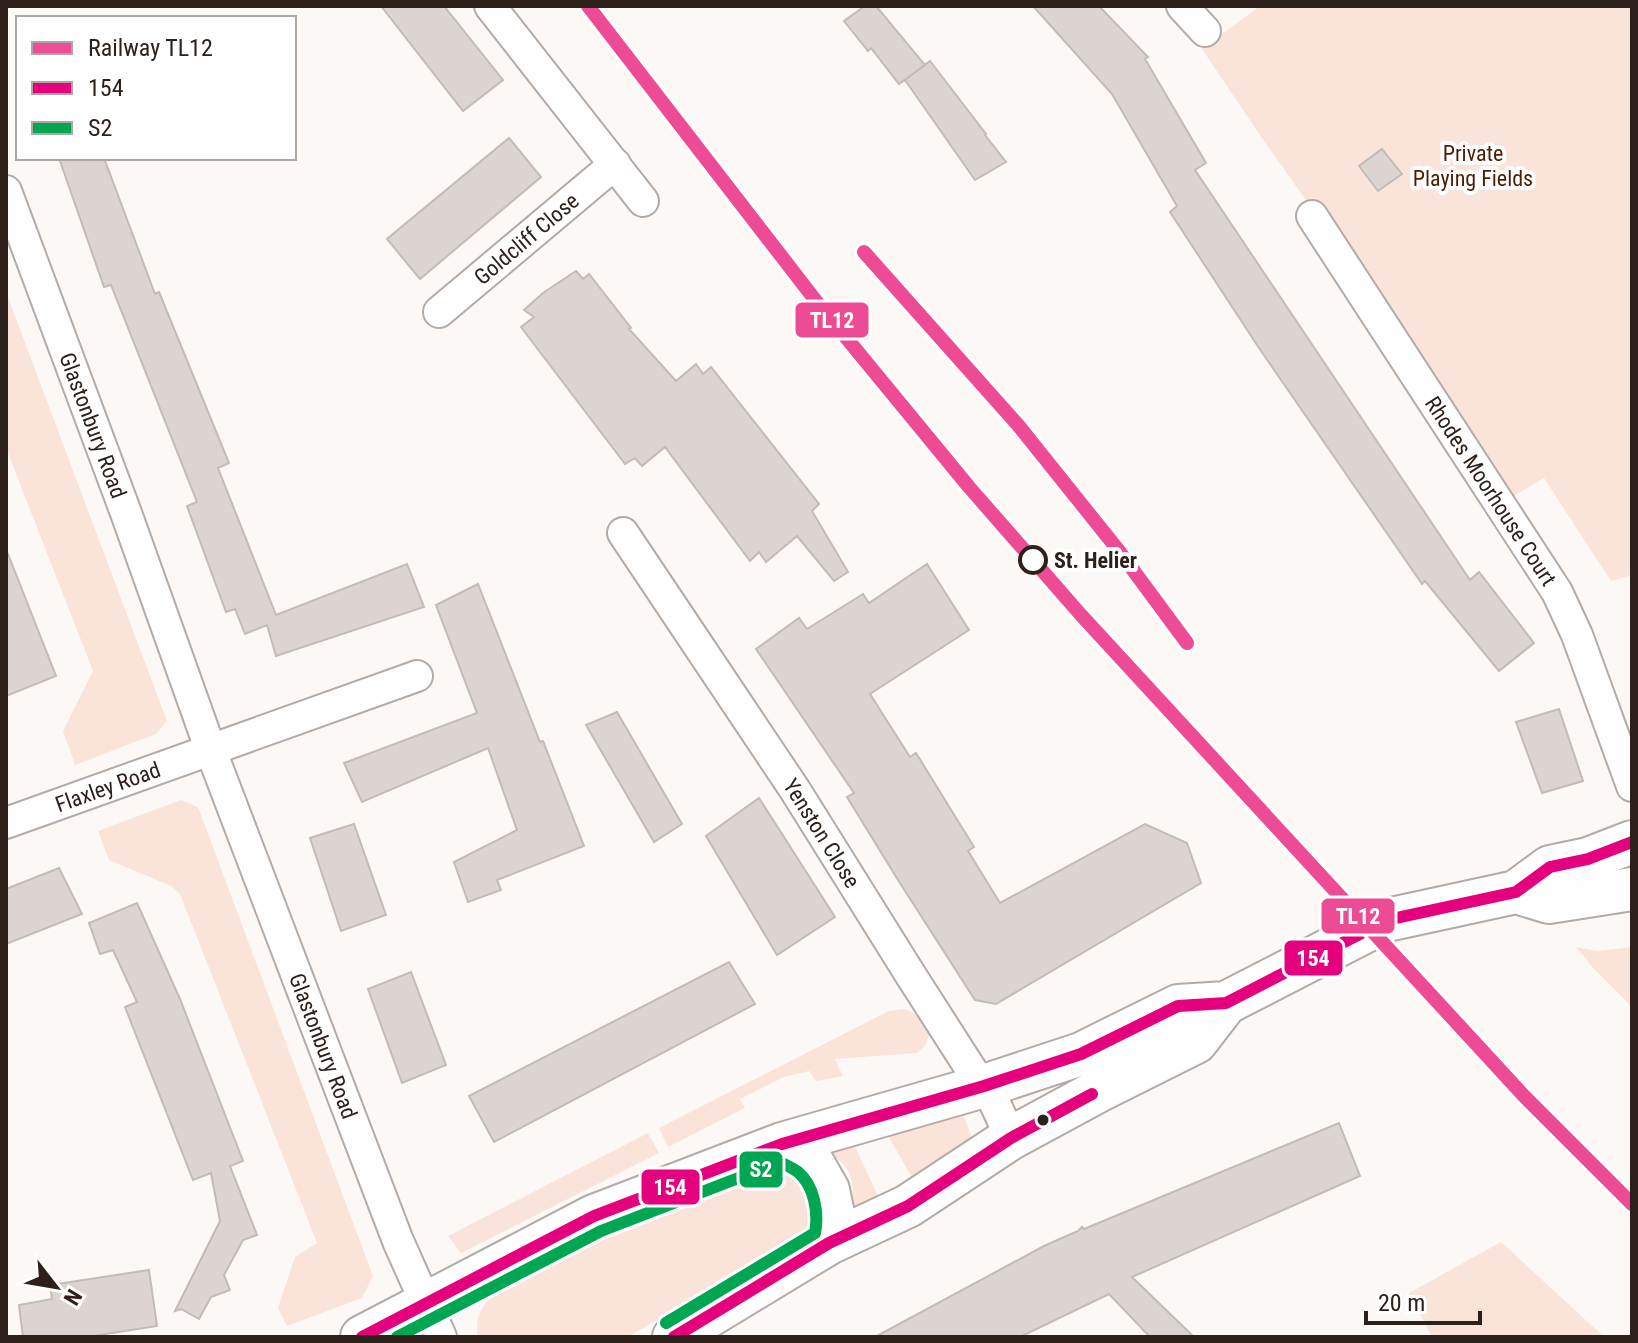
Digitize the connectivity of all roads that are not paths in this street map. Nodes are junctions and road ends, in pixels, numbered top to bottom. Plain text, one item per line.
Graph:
1 (490, 6) edge
2 (1182, 6) edge
3 (1205, 31) dead end
4 (615, 164) junction
5 (6, 191) edge
6 (643, 201) dead end
7 (1312, 216) dead end
8 (439, 312) dead end
9 (623, 533) dead end
10 (417, 676) dead end
11 (211, 751) junction
12 (1632, 786) edge
13 (6, 823) edge
14 (1632, 842) edge
15 (1632, 889) edge
16 (1516, 892) junction
17 (1226, 1003) junction
18 (984, 1086) junction
19 (1011, 1138) junction
20 (782, 1144) junction
21 (829, 1243) junction
22 (434, 1321) edge
23 (362, 1337) edge
24 (674, 1337) edge

1 - 4 street
2 - 3 street
4 - 6 street
4 - 8 street, Goldcliff Close
5 - 11 street, Glastonbury Road
7 - 12 street, Rhodes Moorhouse Court
9 - 18 street, Yenston Close
10 - 11 street
11 - 13 street, Flaxley Road
11 - 22 street, Glastonbury Road
14 - 16 main road
15 - 16 main road
16 - 17 main road
17 - 18 main road
17 - 19 main road
18 - 19 street, Yenston Close
18 - 20 main road
19 - 21 main road
20 - 21 main road
20 - 22 main road
21 - 24 main road
22 - 23 main road

